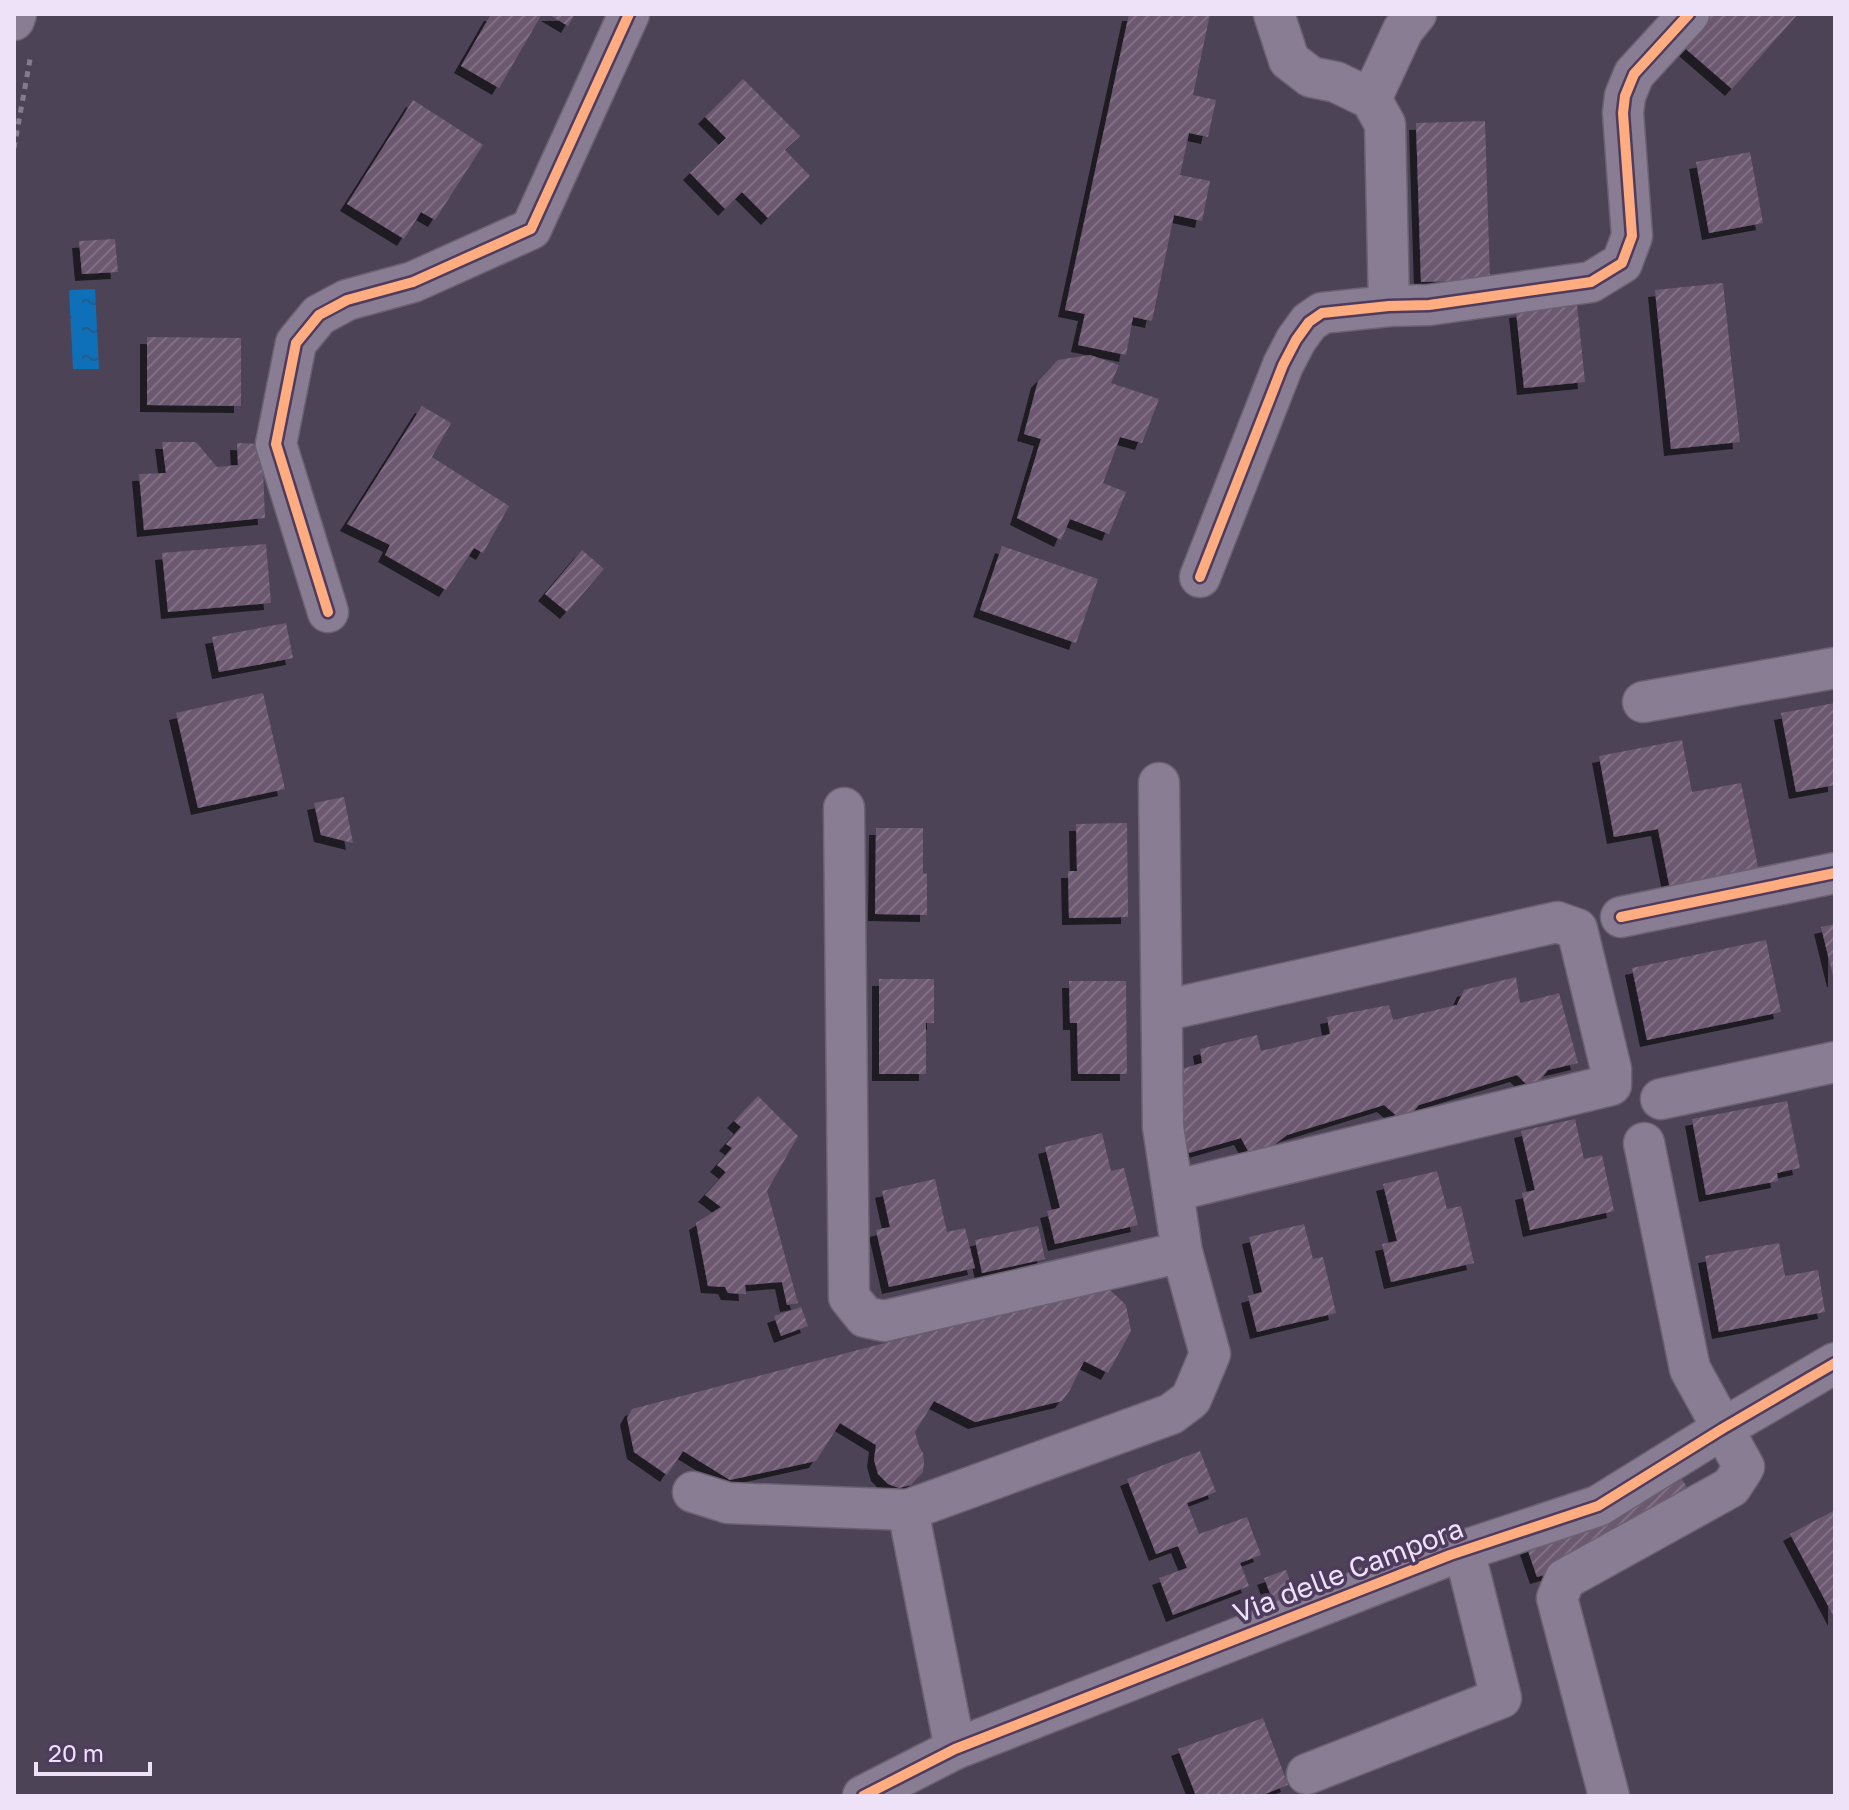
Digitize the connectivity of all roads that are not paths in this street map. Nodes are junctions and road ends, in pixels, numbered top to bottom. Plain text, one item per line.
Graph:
1 (629, 14) edge
2 (1274, 14) edge
3 (1416, 14) edge
4 (1689, 14) edge
5 (1371, 99) junction
6 (1389, 306) junction
7 (1200, 577) dead end
8 (328, 612) dead end
9 (1835, 668) edge
10 (1643, 702) dead end
11 (1159, 783) dead end
12 (844, 808) dead end
13 (1835, 873) edge
14 (1621, 917) dead end
15 (1162, 1011) junction
16 (1835, 1062) edge
17 (1661, 1099) dead end
18 (1644, 1143) dead end
19 (1173, 1191) junction
20 (1182, 1252) junction
21 (1835, 1363) edge
22 (1722, 1429) junction
23 (693, 1492) dead end
24 (908, 1510) junction
25 (1464, 1550) junction
26 (955, 1749) junction
27 (1307, 1774) dead end
28 (863, 1796) edge
29 (1609, 1796) edge

1 - 8 street
2 - 5 street
3 - 5 street
4 - 6 street
5 - 6 street
6 - 7 street
9 - 10 street
11 - 15 street
12 - 20 street
13 - 14 street
15 - 19 street
15 - 19 street
16 - 17 street
18 - 22 street
19 - 20 street
20 - 24 street
21 - 22 street, Via delle Campora
22 - 25 street, Via delle Campora
22 - 29 street
23 - 24 street
24 - 26 street
25 - 26 street, Via delle Campora
25 - 27 street
26 - 28 street, Via delle Campora

